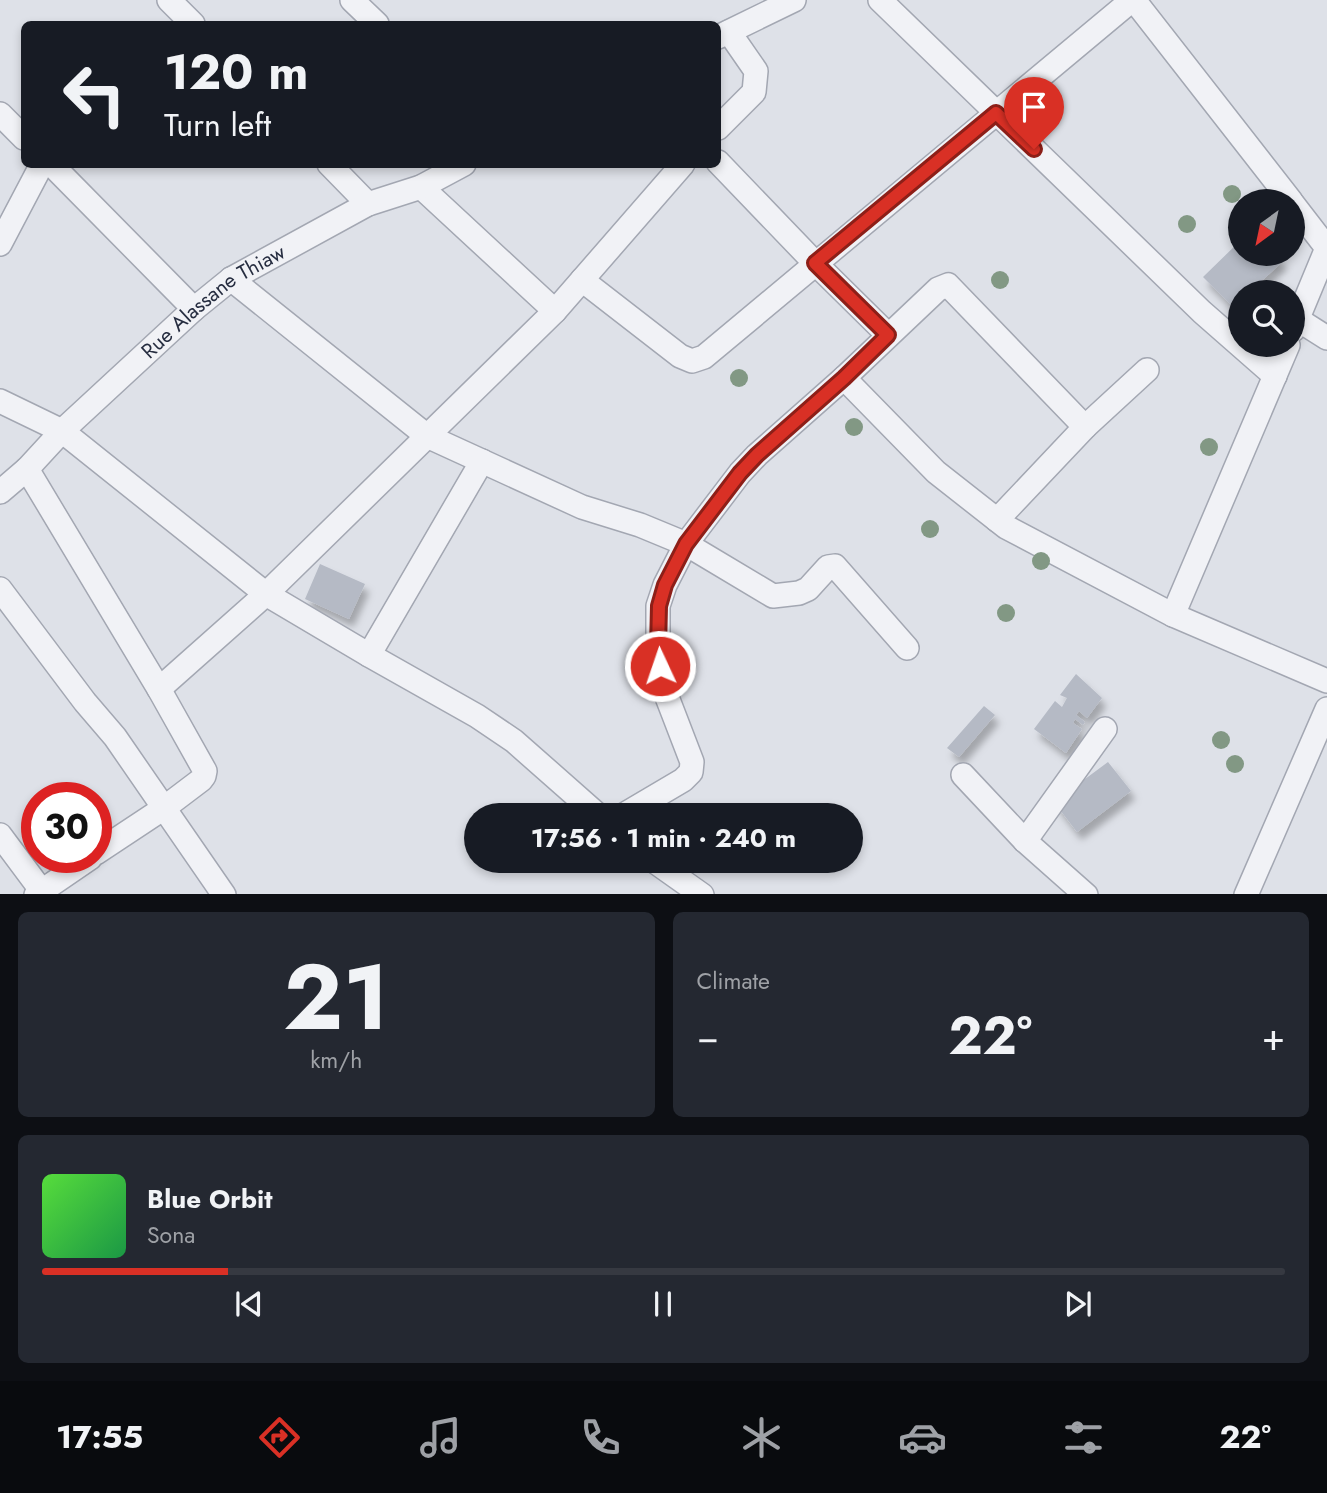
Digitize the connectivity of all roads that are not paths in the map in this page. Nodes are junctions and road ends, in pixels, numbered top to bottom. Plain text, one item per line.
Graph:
1 (169, 0) edge
2 (352, 0) edge
3 (794, 0) edge
4 (880, 0) edge
5 (1133, 0) edge
6 (190, 21) edge
7 (374, 21) edge
8 (723, 35) edge
9 (996, 113) junction
10 (0, 114) edge
11 (721, 125) edge
12 (21, 135) edge
13 (721, 165) edge
14 (40, 168) edge
15 (55, 168) edge
16 (333, 168) edge
17 (457, 168) edge
18 (680, 168) edge
19 (421, 187) junction
20 (1281, 189) edge
21 (368, 204) junction
22 (1306, 221) edge
23 (0, 244) edge
24 (815, 263) junction
25 (231, 279) junction
26 (582, 280) junction
27 (1305, 301) edge
28 (194, 309) junction
29 (555, 311) junction
30 (1305, 329) edge
31 (888, 335) junction
32 (1327, 338) edge
33 (1282, 357) edge
34 (1147, 370) dead end
35 (1275, 376) junction
36 (844, 378) junction
37 (0, 401) edge
38 (1085, 428) junction
39 (62, 431) junction
40 (427, 436) junction
41 (482, 461) junction
42 (27, 469) junction
43 (0, 492) edge
44 (996, 520) junction
45 (686, 544) junction
46 (0, 589) edge
47 (266, 594) junction
48 (1173, 615) junction
49 (907, 648) dead end
50 (369, 656) junction
51 (1327, 681) edge
52 (159, 689) junction
53 (1327, 710) edge
54 (1105, 729) dead end
55 (963, 775) dead end
56 (584, 803) edge
57 (644, 803) edge
58 (164, 808) junction
59 (0, 835) edge
60 (1025, 841) junction
61 (112, 842) edge
62 (67, 873) edge
63 (671, 873) edge
64 (38, 892) edge
65 (225, 894) edge
66 (702, 894) edge
67 (1086, 894) edge
68 (1246, 894) edge

1 - 6 street
2 - 7 street
3 - 8 street
4 - 9 street
5 - 9 street
5 - 20 street
8 - 11 street
9 - 24 street
9 - 35 street
10 - 12 street
13 - 24 street
14 - 23 street
15 - 28 street
16 - 21 street
17 - 19 street, Rue Alassane Thiaw
18 - 26 street
19 - 21 street, Rue Alassane Thiaw
19 - 29 street
21 - 25 street, Rue Alassane Thiaw
22 - 27 street
24 - 26 street
24 - 31 street
25 - 28 street, Rue Alassane Thiaw
25 - 40 street
26 - 29 street
28 - 39 street, Rue Alassane Thiaw
29 - 40 street
30 - 32 street
31 - 36 street
31 - 38 street
33 - 35 street
34 - 38 street
35 - 48 street
36 - 44 street
36 - 45 street
37 - 39 street
38 - 44 street
39 - 42 street, Rue Alassane Thiaw
39 - 47 street
40 - 41 street
40 - 47 street
41 - 45 street
41 - 50 street
42 - 43 street, Rue Alassane Thiaw
42 - 52 street
44 - 48 street
45 - 49 street
45 - 57 street
46 - 58 street
47 - 50 street
47 - 52 street
48 - 51 street
50 - 56 street
52 - 58 street
53 - 68 street
54 - 60 street
55 - 60 street
58 - 61 street
58 - 65 street
59 - 64 street
60 - 67 street
62 - 64 street
63 - 66 street

